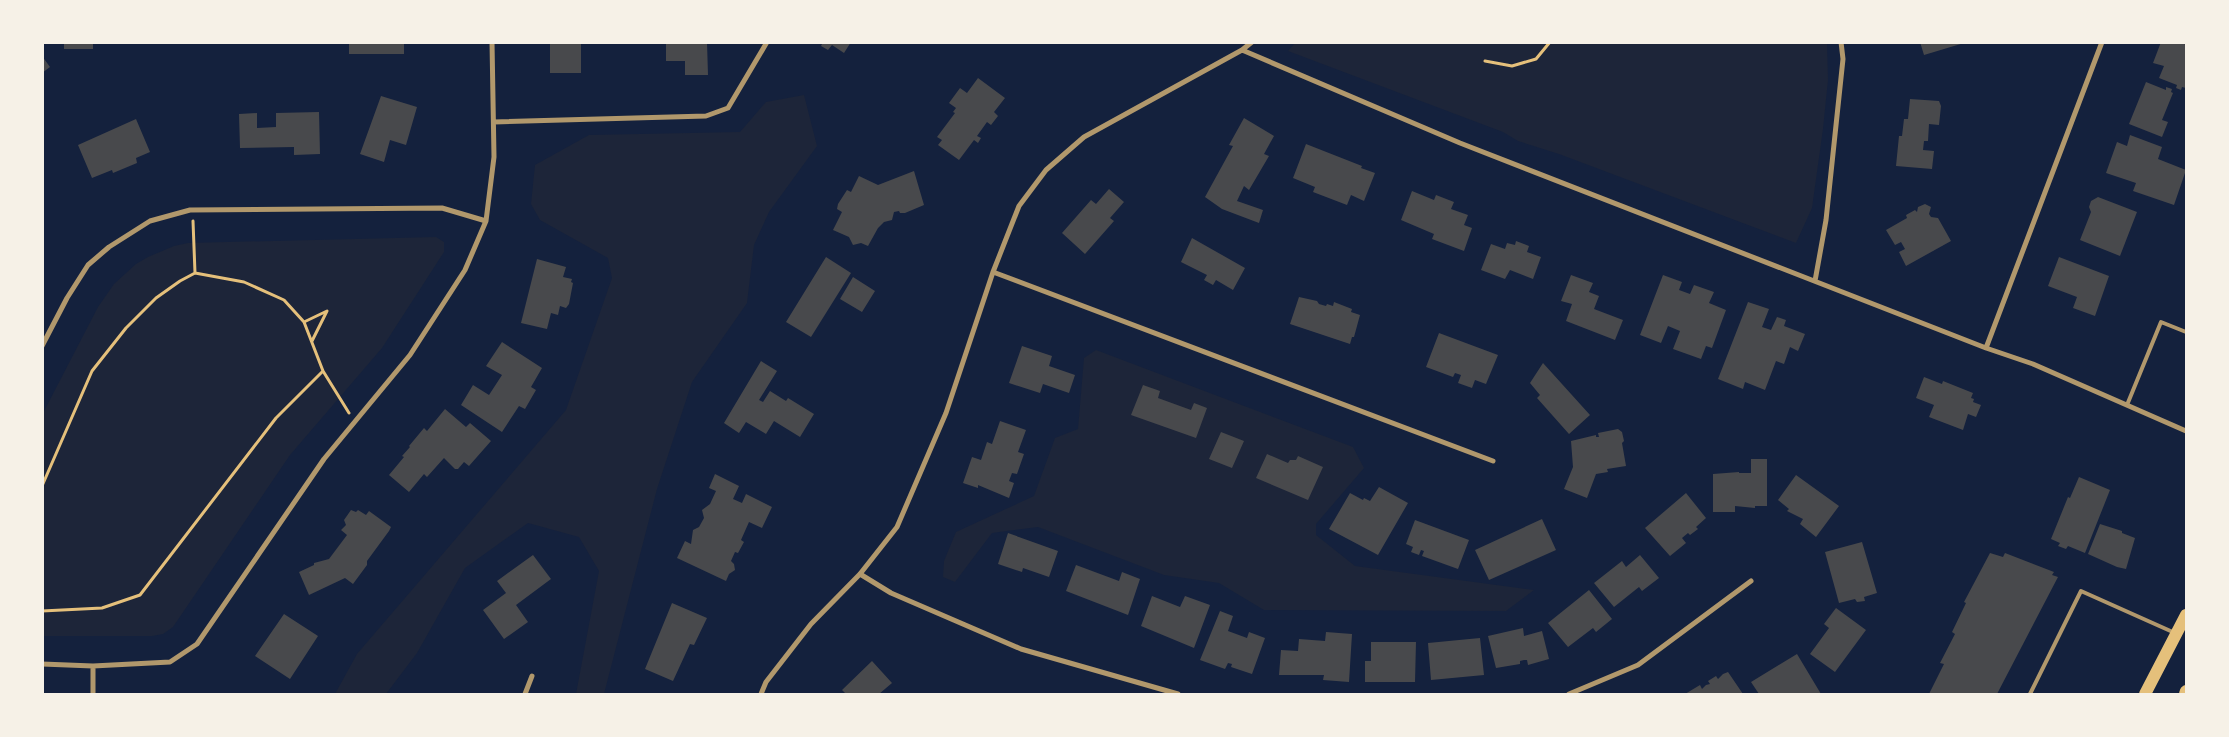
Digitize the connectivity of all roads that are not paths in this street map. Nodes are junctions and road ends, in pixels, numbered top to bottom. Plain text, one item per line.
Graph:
1 (492, 42) edge
2 (767, 42) edge
3 (1252, 42) edge
4 (1841, 42) edge
5 (2102, 42) edge
6 (1242, 50) junction
7 (494, 122) junction
8 (486, 221) junction
9 (993, 272) junction
10 (1815, 281) junction
11 (2186, 332) edge
12 (42, 346) edge
13 (1986, 348) junction
14 (2127, 405) junction
15 (2186, 431) edge
16 (1493, 461) dead end
17 (860, 574) junction
18 (1751, 581) dead end
19 (2186, 615) edge
20 (2177, 634) junction
21 (42, 664) edge
22 (93, 666) junction
23 (532, 676) dead end
24 (2186, 691) edge
25 (93, 694) edge
26 (525, 694) edge
27 (761, 694) edge
28 (1178, 694) edge
29 (1569, 694) edge
30 (2030, 694) edge
31 (2145, 694) edge
32 (2184, 694) edge

1 - 7 street
2 - 7 street
3 - 6 street
4 - 10 street
5 - 13 street
6 - 9 street
6 - 10 street
7 - 8 street
8 - 12 street
8 - 22 street
9 - 16 street
9 - 17 street
10 - 13 street
11 - 14 lane
13 - 14 street
14 - 15 street
17 - 27 street
17 - 28 street
18 - 29 street
19 - 20 main road
20 - 30 lane
20 - 31 main road
21 - 22 street
22 - 25 street
23 - 26 street
24 - 32 main road

